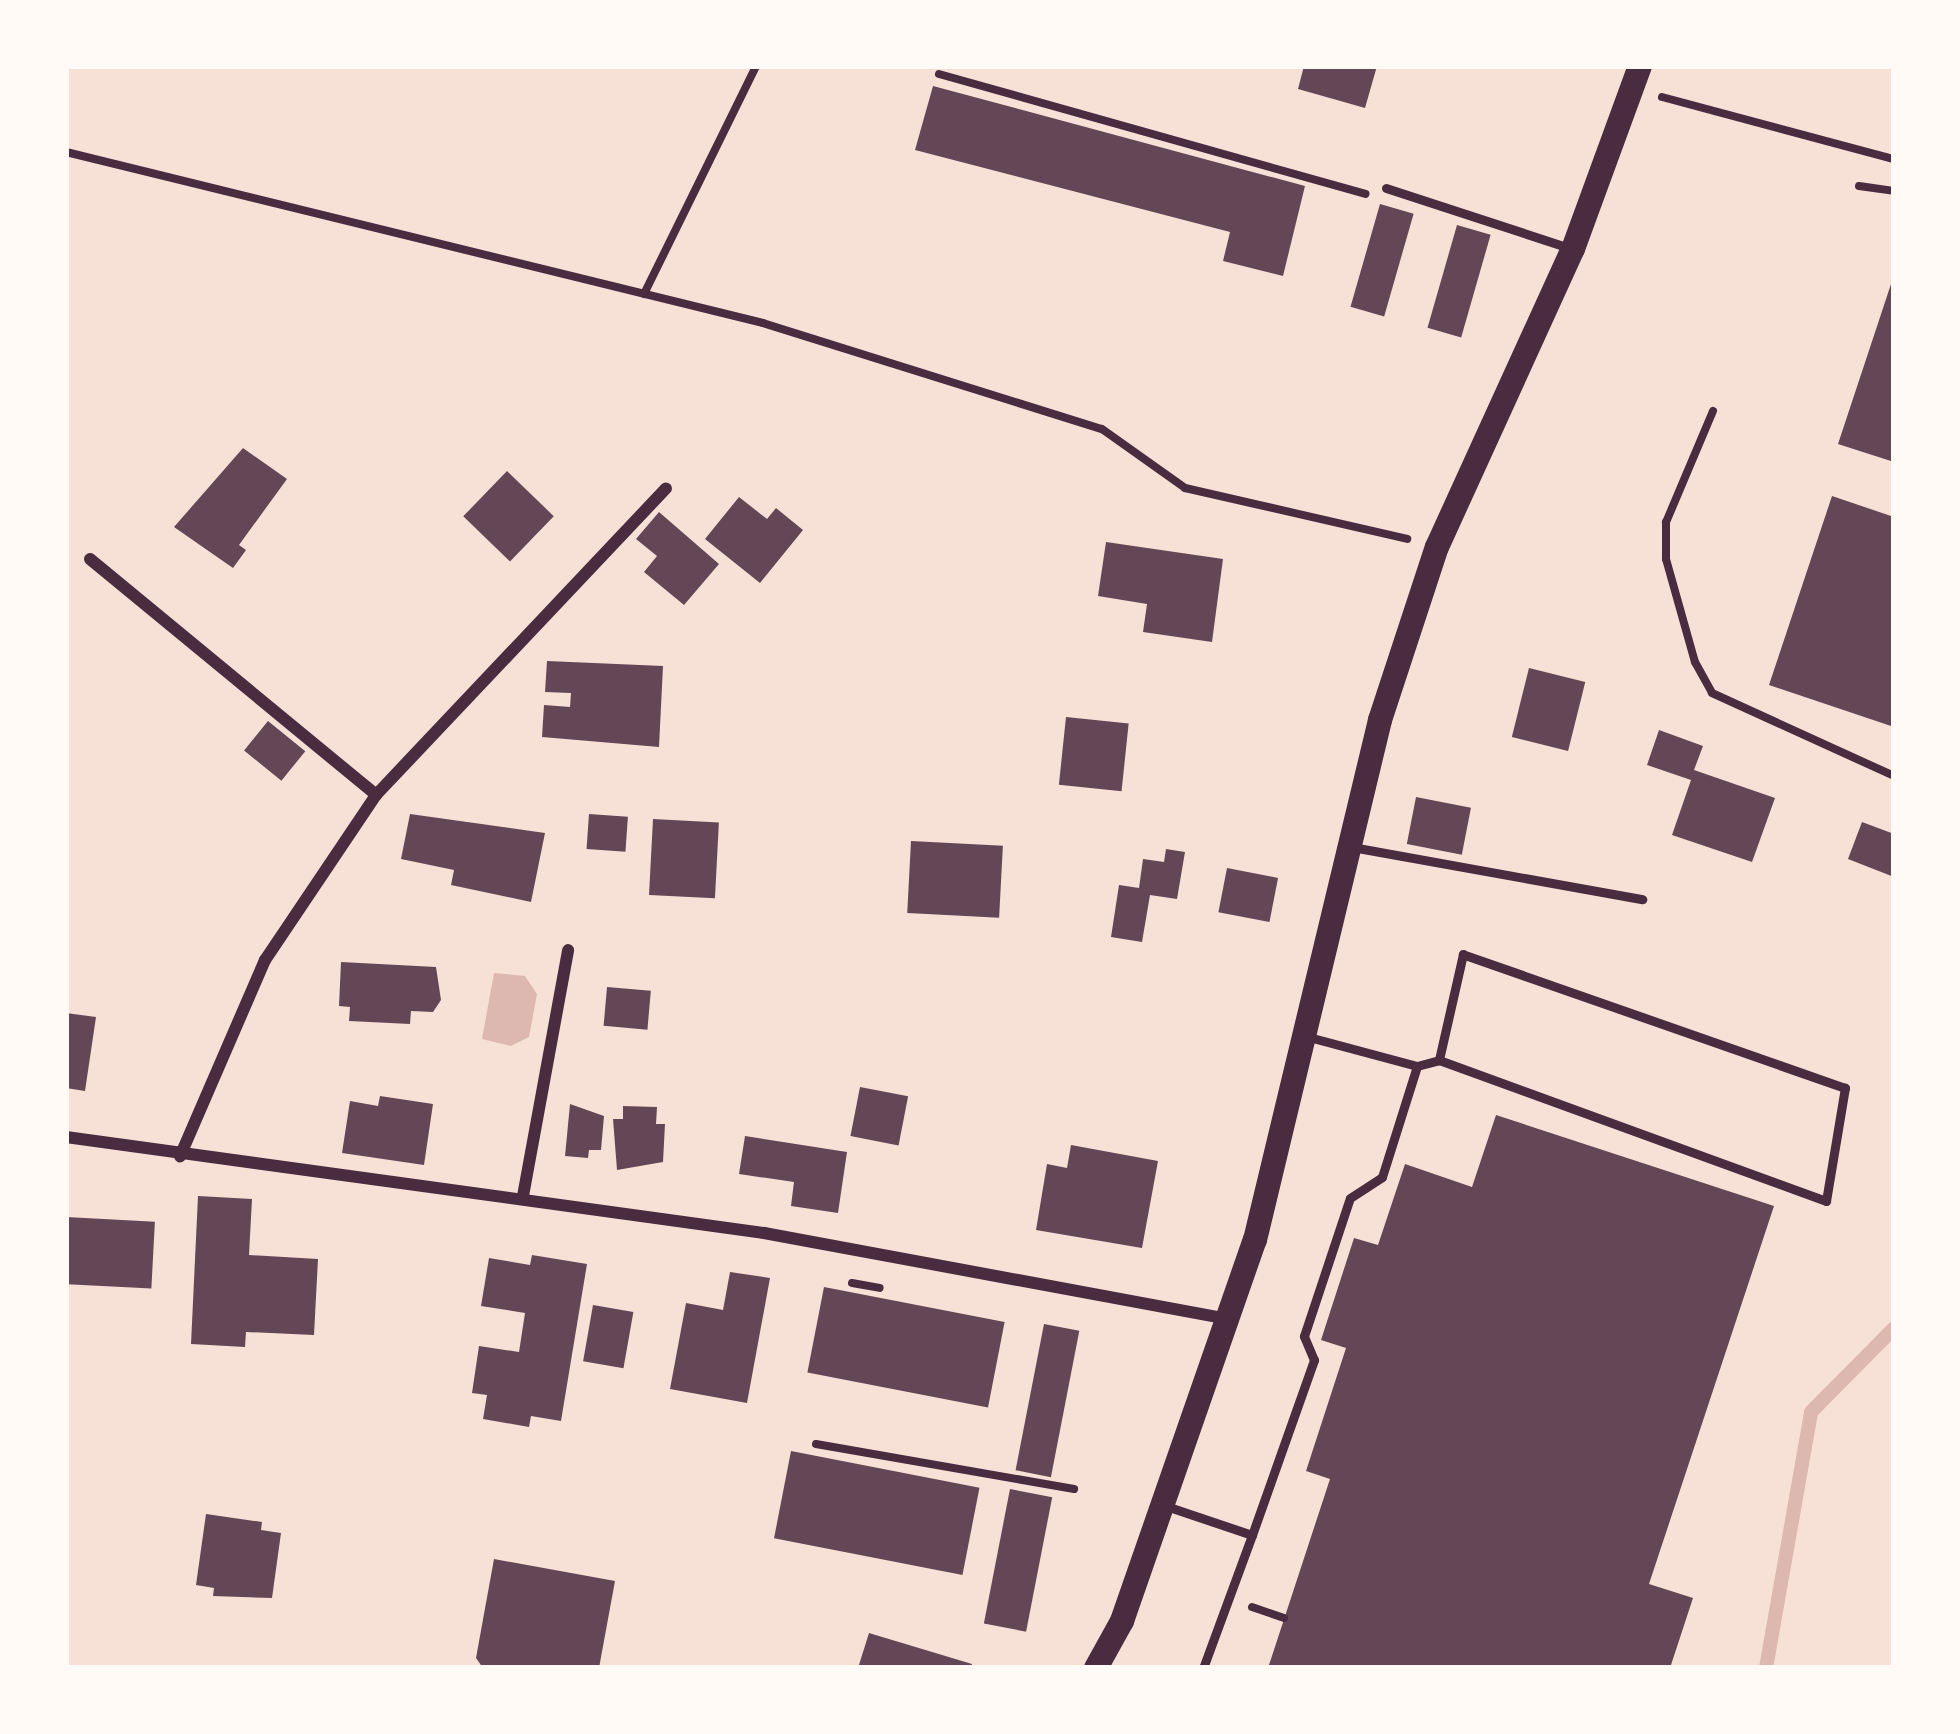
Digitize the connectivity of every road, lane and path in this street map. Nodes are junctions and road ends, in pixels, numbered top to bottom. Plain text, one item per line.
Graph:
1 (756, 66) edge
2 (939, 74) dead end
3 (1636, 77) edge
4 (66, 152) edge
5 (1894, 159) edge
6 (1858, 185) dead end
7 (1386, 188) joint
8 (1894, 191) edge
9 (1573, 249) junction
10 (644, 294) junction
11 (1713, 411) dead end
12 (666, 488) dead end
13 (1436, 547) junction
14 (90, 559) dead end
15 (1894, 776) edge
16 (376, 795) junction
17 (1352, 847) junction
18 (1642, 898) dead end
19 (568, 950) dead end
20 (1309, 1037) junction
21 (1439, 1060) junction
22 (1417, 1066) junction
23 (66, 1138) edge
24 (180, 1156) junction
25 (523, 1196) junction
26 (1228, 1320) junction
27 (816, 1444) dead end
28 (1074, 1489) dead end
29 (1163, 1505) junction
30 (1252, 1534) junction
31 (1096, 1668) edge
32 (1203, 1668) edge

1 - 10 path
2 - 7 path
3 - 5 path
3 - 9 main road
4 - 10 path
6 - 8 path
7 - 9 lane
9 - 13 main road
10 - 13 path
11 - 15 path
12 - 16 street
13 - 17 main road
14 - 16 street
16 - 24 street
17 - 18 lane
17 - 20 main road
19 - 25 street
20 - 22 lane
20 - 26 main road
21 - 21 lane
21 - 22 lane
22 - 30 lane
23 - 24 street
24 - 25 street
25 - 26 street
26 - 29 main road
27 - 28 path
29 - 30 lane
29 - 31 main road
30 - 32 lane

